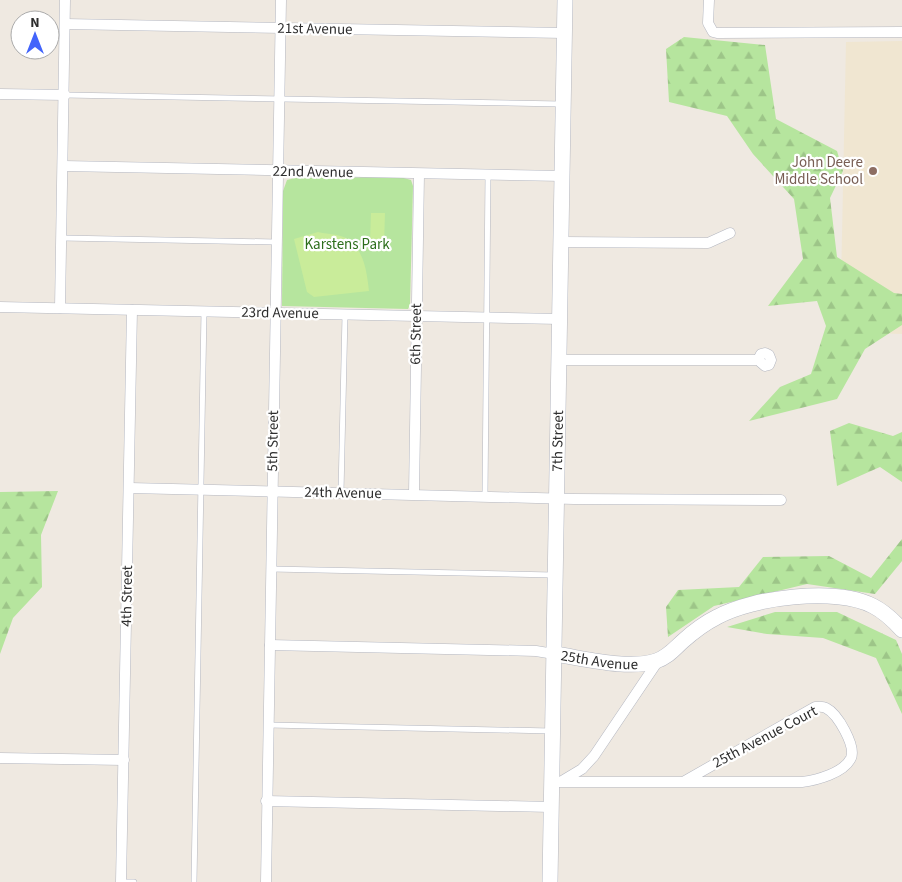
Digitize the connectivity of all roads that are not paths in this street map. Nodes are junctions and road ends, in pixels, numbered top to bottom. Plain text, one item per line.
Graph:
1 (65, 0) edge
2 (281, 0) edge
3 (565, 0) edge
4 (709, 0) edge
5 (65, 24) junction
6 (280, 28) junction
7 (902, 32) edge
8 (564, 33) junction
9 (0, 94) edge
10 (65, 95) junction
11 (277, 99) junction
12 (563, 104) junction
13 (64, 166) junction
14 (276, 172) junction
15 (419, 174) junction
16 (488, 175) junction
17 (562, 176) junction
18 (730, 233) dead end
19 (62, 238) junction
20 (276, 242) junction
21 (561, 242) junction
22 (0, 307) edge
23 (60, 308) junction
24 (132, 310) junction
25 (204, 312) junction
26 (275, 313) junction
27 (345, 314) junction
28 (417, 316) junction
29 (486, 317) junction
30 (560, 319) junction
31 (559, 360) junction
32 (758, 360) dead end
33 (130, 488) junction
34 (201, 489) junction
35 (272, 491) junction
36 (341, 492) junction
37 (414, 494) junction
38 (485, 495) junction
39 (556, 498) junction
40 (781, 500) dead end
41 (271, 568) junction
42 (555, 575) junction
43 (902, 630) edge
44 (270, 645) junction
45 (554, 654) junction
46 (658, 660) junction
47 (269, 724) junction
48 (553, 731) junction
49 (0, 758) edge
50 (124, 760) junction
51 (556, 782) junction
52 (683, 782) junction
53 (266, 801) junction
54 (551, 807) junction
55 (121, 882) edge
56 (134, 882) edge
57 (194, 882) edge
58 (266, 882) edge
59 (550, 882) edge

1 - 5 street
2 - 6 street, 5th Street
3 - 8 street, 7th Street
4 - 7 street
5 - 6 street, 21st Avenue
5 - 10 street
6 - 8 street, 21st Avenue
6 - 11 street, 5th Street
8 - 12 street, 7th Street
9 - 10 street
10 - 11 lane
10 - 13 street
11 - 12 lane
11 - 14 street, 5th Street
12 - 17 street, 7th Street
13 - 14 street, 22nd Avenue
13 - 19 street
14 - 15 street, 22nd Avenue
14 - 20 street, 5th Street
15 - 16 street, 22nd Avenue
15 - 28 street, 6th Street
16 - 17 street, 22nd Avenue
16 - 29 lane
17 - 21 street, 7th Street
18 - 21 street
19 - 20 lane
19 - 23 street
20 - 26 street, 5th Street
21 - 30 street, 7th Street
22 - 23 street, 23rd Avenue
23 - 24 street, 23rd Avenue
24 - 25 street, 23rd Avenue
24 - 33 street, 4th Street
25 - 26 street, 23rd Avenue
25 - 34 lane
26 - 27 street, 23rd Avenue
26 - 35 street, 5th Street
27 - 28 street, 23rd Avenue
27 - 36 lane
28 - 29 street, 23rd Avenue
28 - 37 street, 6th Street
29 - 30 street, 23rd Avenue
29 - 38 lane
30 - 31 street, 7th Street
31 - 32 street
31 - 39 street, 7th Street
33 - 34 street, 24th Avenue
33 - 50 street, 4th Street
34 - 35 street, 24th Avenue
34 - 57 lane
35 - 36 street, 24th Avenue
35 - 41 street, 5th Street
36 - 37 street, 24th Avenue
37 - 38 street, 24th Avenue
38 - 39 street, 24th Avenue
39 - 40 street, 24th Avenue
39 - 42 street, 7th Street
41 - 42 lane
41 - 44 street, 5th Street
42 - 45 street, 7th Street
43 - 46 street, 25th Avenue
44 - 45 street, 25th Avenue
44 - 47 street, 5th Street
45 - 46 street, 25th Avenue
45 - 48 street, 7th Street
46 - 51 street
47 - 48 lane
47 - 53 street, 5th Street
48 - 51 street, 7th Street
49 - 50 street
50 - 55 street, 4th Street
51 - 52 street, 25th Avenue Court
51 - 54 street, 7th Street
52 - 52 street, 25th Avenue Court
53 - 54 street
53 - 58 street, 5th Street
54 - 59 street, 7th Street
55 - 56 lane

